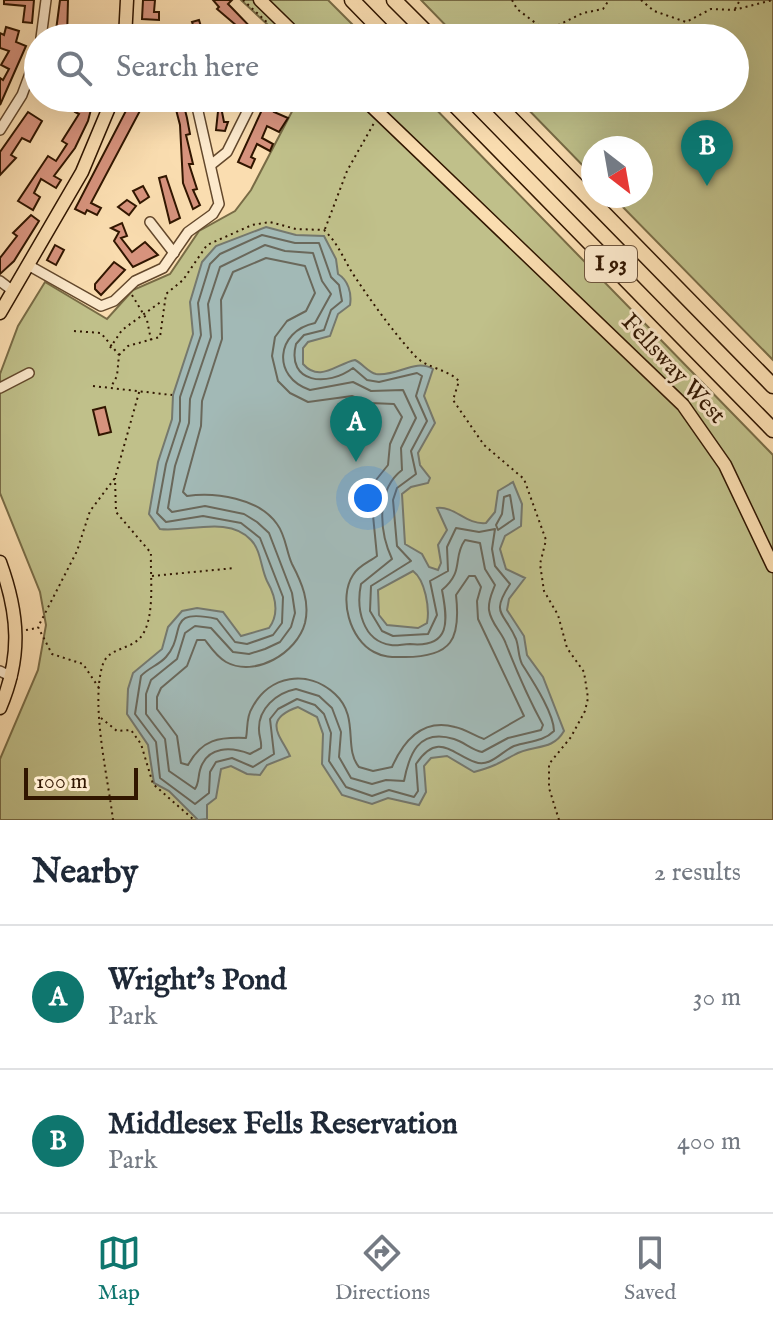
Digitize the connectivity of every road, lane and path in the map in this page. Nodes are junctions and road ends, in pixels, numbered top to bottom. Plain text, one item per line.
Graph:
1 (46, 0) edge
2 (127, 0) edge
3 (243, 0) edge
4 (352, 0) edge
5 (394, 0) edge
6 (512, 0) edge
7 (609, 0) edge
8 (641, 0) edge
9 (740, 0) edge
10 (773, 0) edge
11 (262, 2) edge
12 (734, 10) junction
13 (43, 24) edge
14 (126, 24) edge
15 (274, 24) edge
16 (280, 24) edge
17 (375, 24) edge
18 (418, 24) edge
19 (537, 24) edge
20 (560, 24) edge
21 (24, 90) edge
22 (107, 112) edge
23 (199, 112) edge
24 (247, 112) edge
25 (462, 112) edge
26 (505, 112) edge
27 (379, 114) joint
28 (0, 130) edge
29 (212, 164) junction
30 (150, 222) dead end
31 (324, 230) junction
32 (174, 253) junction
33 (28, 265) junction
34 (0, 281) edge
35 (128, 287) junction
36 (13, 291) junction
37 (163, 301) junction
38 (0, 313) edge
39 (143, 314) junction
40 (74, 331) dead end
41 (151, 342) junction
42 (110, 348) junction
43 (119, 355) junction
44 (29, 373) dead end
45 (93, 386) dead end
46 (773, 386) edge
47 (111, 387) junction
48 (0, 388) edge
49 (140, 389) junction
50 (172, 395) dead end
51 (773, 430) edge
52 (115, 478) junction
53 (0, 562) edge
54 (773, 566) edge
55 (235, 568) dead end
56 (150, 576) junction
57 (38, 627) junction
58 (26, 630) dead end
59 (6, 674) edge
60 (101, 690) junction
61 (0, 708) edge
62 (100, 717) junction
63 (113, 820) edge
64 (194, 820) edge
65 (559, 820) edge

1 - 13 street
2 - 14 main road
3 - 15 path
4 - 17 highway
5 - 18 highway
6 - 19 path
7 - 20 path
8 - 12 path
9 - 12 path
10 - 12 path
11 - 16 main road
21 - 28 street
22 - 33 main road
23 - 29 street
24 - 29 street
25 - 51 highway, I 93
26 - 46 highway, I 93
27 - 31 path
27 - 54 main road, Fellsway West
29 - 32 street
30 - 32 street
31 - 37 path
31 - 65 path
32 - 35 street
33 - 35 street
33 - 36 main road
34 - 36 street
35 - 39 path
36 - 38 main road
37 - 39 path
37 - 41 path
39 - 41 path
39 - 42 path
40 - 42 path
41 - 43 path
42 - 43 path
43 - 47 path
44 - 48 street
45 - 47 path
47 - 49 path
49 - 50 path
49 - 52 path
52 - 56 path
52 - 57 path
53 - 59 main road
55 - 56 path
56 - 60 path
57 - 58 path
57 - 60 path
59 - 61 main road
60 - 62 path
62 - 63 path
62 - 64 path

